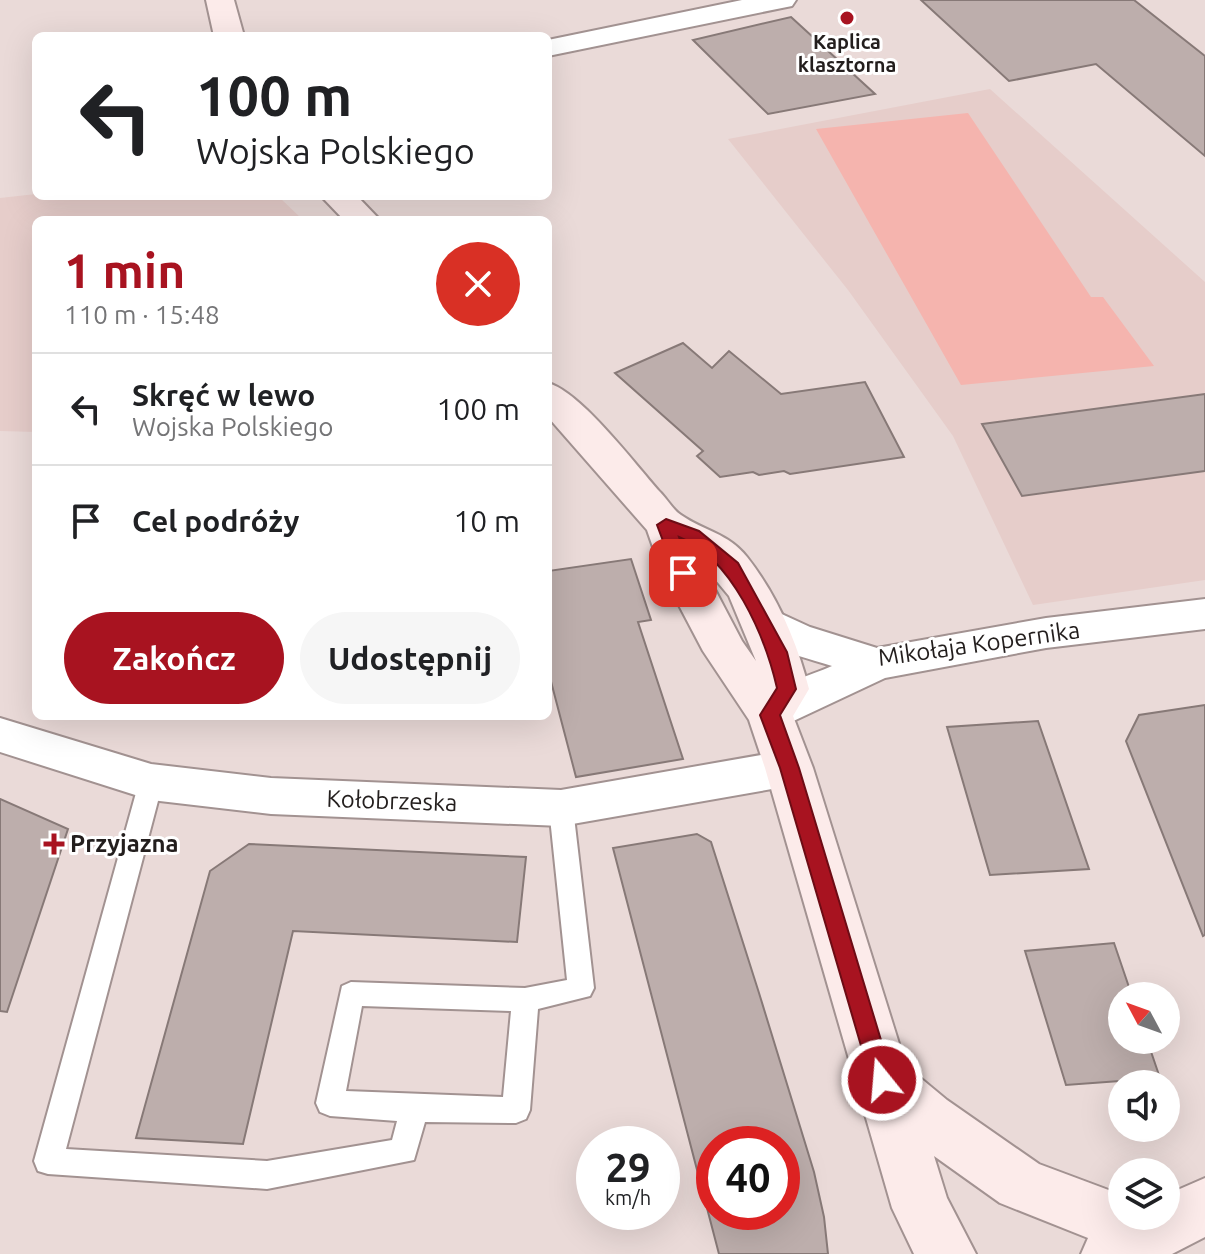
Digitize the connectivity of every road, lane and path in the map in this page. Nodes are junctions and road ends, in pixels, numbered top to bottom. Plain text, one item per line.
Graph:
1 (220, 0) edge
2 (782, 0) edge
3 (228, 32) edge
4 (552, 47) edge
5 (342, 200) edge
6 (359, 216) edge
7 (552, 399) edge
8 (666, 525) junction
9 (1205, 614) edge
10 (760, 619) junction
11 (877, 664) junction
12 (770, 715) junction
13 (0, 735) edge
14 (789, 768) junction
15 (151, 782) junction
16 (561, 808) junction
17 (525, 1000) junction
18 (882, 1080) junction
19 (414, 1109) junction
20 (1205, 1206) edge
21 (1129, 1243) edge
22 (946, 1254) edge

1 - 3 street
2 - 4 street
5 - 6 street
7 - 8 street
8 - 10 street
8 - 12 street
9 - 11 street, Mikołaja Kopernika
10 - 11 street, Mikołaja Kopernika
10 - 12 street
11 - 12 street
12 - 14 street
13 - 15 street, Kołobrzeska
14 - 16 street, Kołobrzeska
14 - 18 street
15 - 16 street, Kołobrzeska
15 - 19 lane
16 - 17 lane
17 - 19 lane
17 - 19 lane
18 - 21 street
18 - 22 street
20 - 21 street

